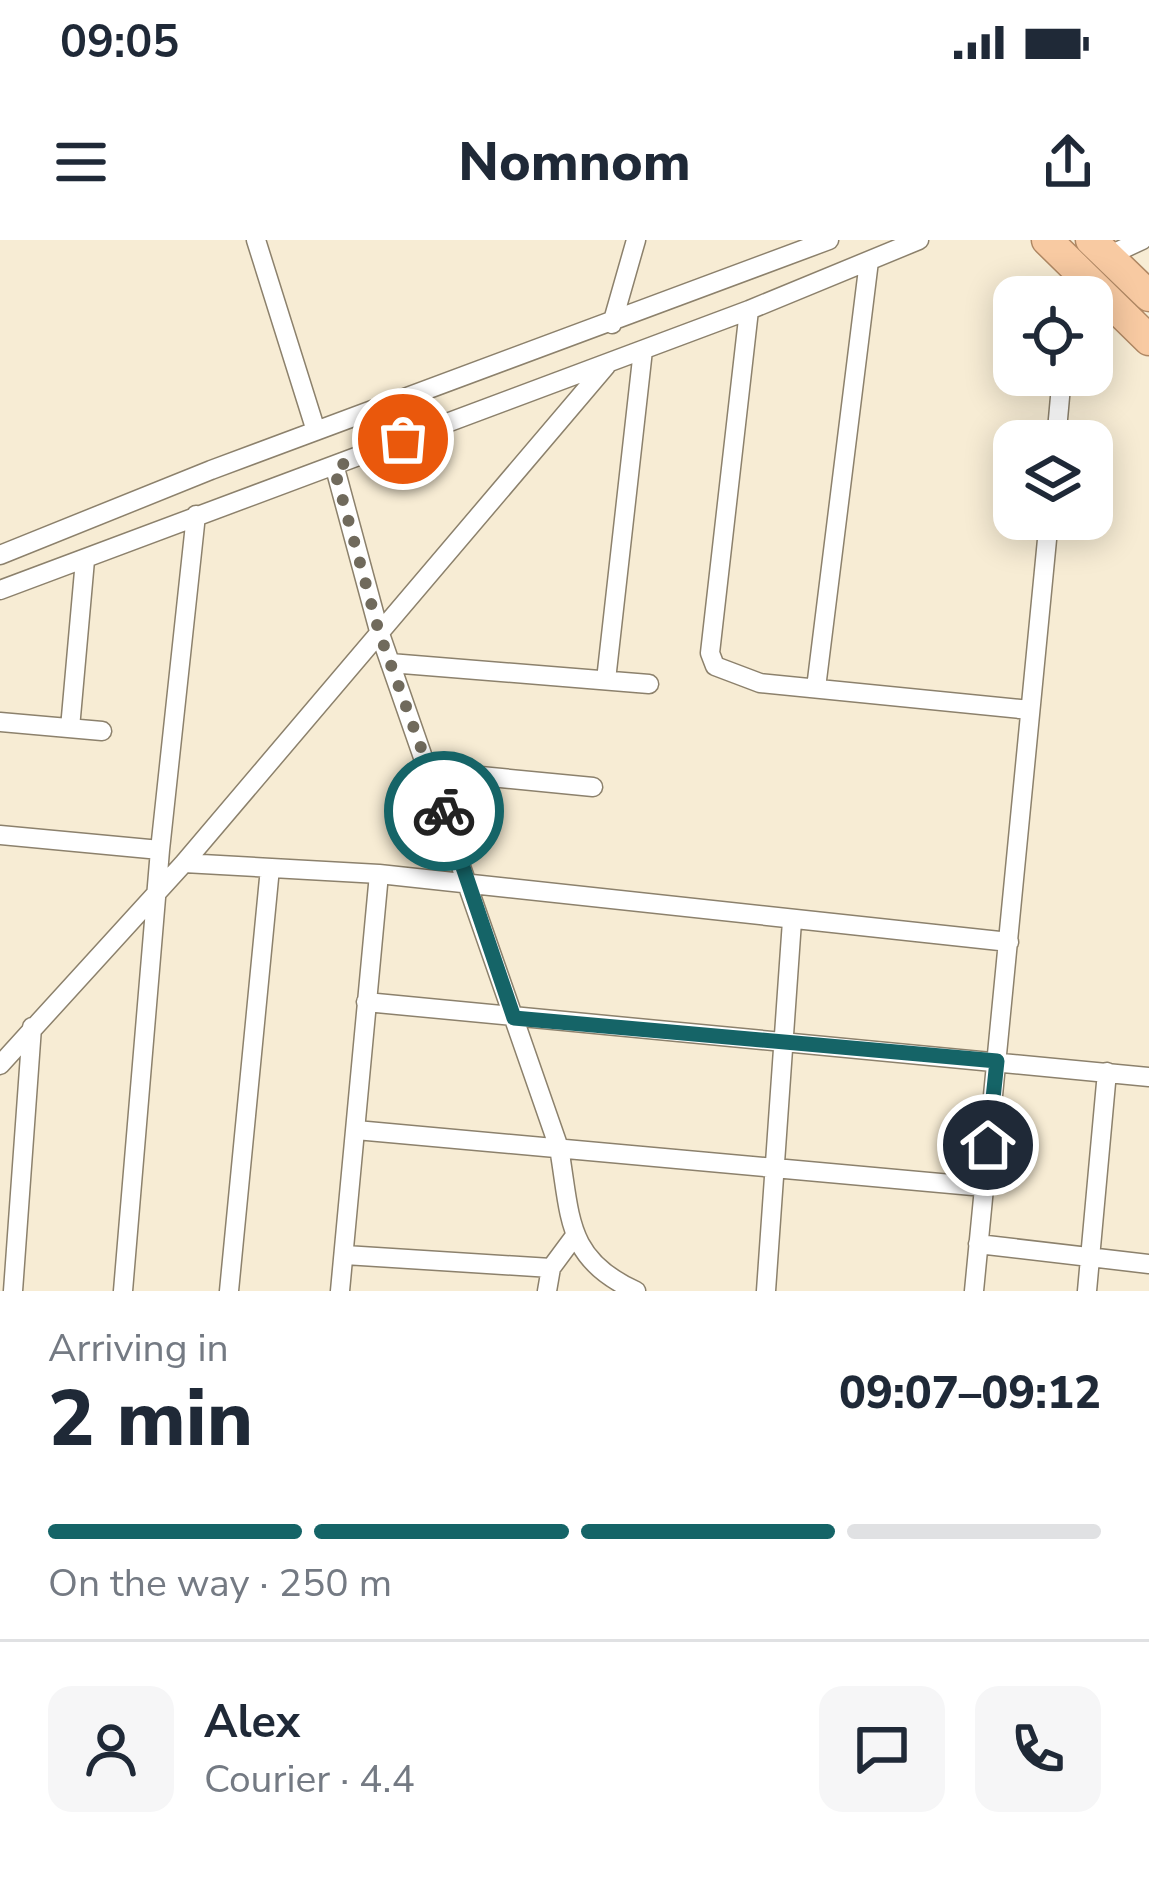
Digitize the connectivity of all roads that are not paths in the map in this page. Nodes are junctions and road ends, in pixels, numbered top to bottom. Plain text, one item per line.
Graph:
1 (256, 240) edge
2 (636, 240) edge
3 (829, 240) edge
4 (919, 240) edge
5 (1046, 240) edge
6 (1142, 240) edge
7 (1100, 248) edge
8 (868, 261) junction
9 (1072, 266) junction
10 (1071, 276) edge
11 (1149, 296) edge
12 (749, 310) junction
13 (612, 324) junction
14 (1149, 340) edge
15 (643, 350) junction
16 (609, 363) junction
17 (316, 431) junction
18 (334, 468) junction
19 (196, 514) junction
20 (1046, 540) edge
21 (0, 555) edge
22 (85, 560) junction
23 (0, 590) edge
24 (379, 632) junction
25 (390, 663) junction
26 (606, 680) junction
27 (649, 684) dead end
28 (816, 688) junction
29 (1030, 710) junction
30 (0, 722) edge
31 (70, 728) junction
32 (102, 730) dead end
33 (429, 771) junction
34 (593, 787) dead end
35 (0, 835) edge
36 (160, 850) junction
37 (184, 863) junction
38 (270, 868) junction
39 (380, 874) junction
40 (471, 885) junction
41 (158, 888) junction
42 (793, 921) junction
43 (1009, 941) junction
44 (366, 1002) junction
45 (514, 1018) junction
46 (32, 1027) junction
47 (784, 1040) junction
48 (997, 1061) junction
49 (0, 1065) edge
50 (1106, 1072) junction
51 (1149, 1077) edge
52 (356, 1130) junction
53 (559, 1148) junction
54 (775, 1167) junction
55 (984, 1187) junction
56 (574, 1237) junction
57 (978, 1244) junction
58 (344, 1255) junction
59 (1089, 1257) junction
60 (1149, 1264) edge
61 (551, 1268) junction
62 (13, 1291) edge
63 (123, 1291) edge
64 (229, 1291) edge
65 (340, 1291) edge
66 (548, 1291) edge
67 (636, 1291) edge
68 (766, 1291) edge
69 (974, 1291) edge
70 (1087, 1291) edge

1 - 17 street
2 - 13 street
3 - 13 street
4 - 8 street
5 - 9 highway
6 - 7 street
7 - 11 highway
8 - 12 street
8 - 28 street
9 - 10 street
9 - 14 highway
12 - 15 street
12 - 28 street
13 - 17 street
15 - 16 street
15 - 26 street
16 - 18 street
16 - 24 street
17 - 21 street
18 - 19 street
18 - 24 street
19 - 22 street
19 - 36 street
20 - 29 street
22 - 23 street
22 - 31 street
24 - 25 street
24 - 37 street
25 - 26 street
25 - 33 street
26 - 27 street
28 - 29 street
29 - 43 street
30 - 31 street
31 - 32 street
33 - 34 street
33 - 40 street
35 - 36 street
36 - 41 street
37 - 38 street
37 - 41 street
38 - 39 street
38 - 64 street
39 - 40 street
39 - 44 street
40 - 42 street
40 - 45 street
41 - 46 street
41 - 63 street
42 - 43 street
42 - 47 street
43 - 48 street
44 - 45 street
44 - 52 street
45 - 47 street
45 - 53 street
46 - 49 street
46 - 62 street
47 - 48 street
47 - 54 street
48 - 50 street
48 - 55 street
50 - 51 street
50 - 59 street
52 - 53 street
52 - 58 street
53 - 54 street
53 - 56 street
54 - 55 street
54 - 68 street
55 - 57 street
56 - 61 street
56 - 67 street
57 - 59 street
57 - 69 street
58 - 61 street
58 - 65 street
59 - 60 street
59 - 70 street
61 - 66 street

